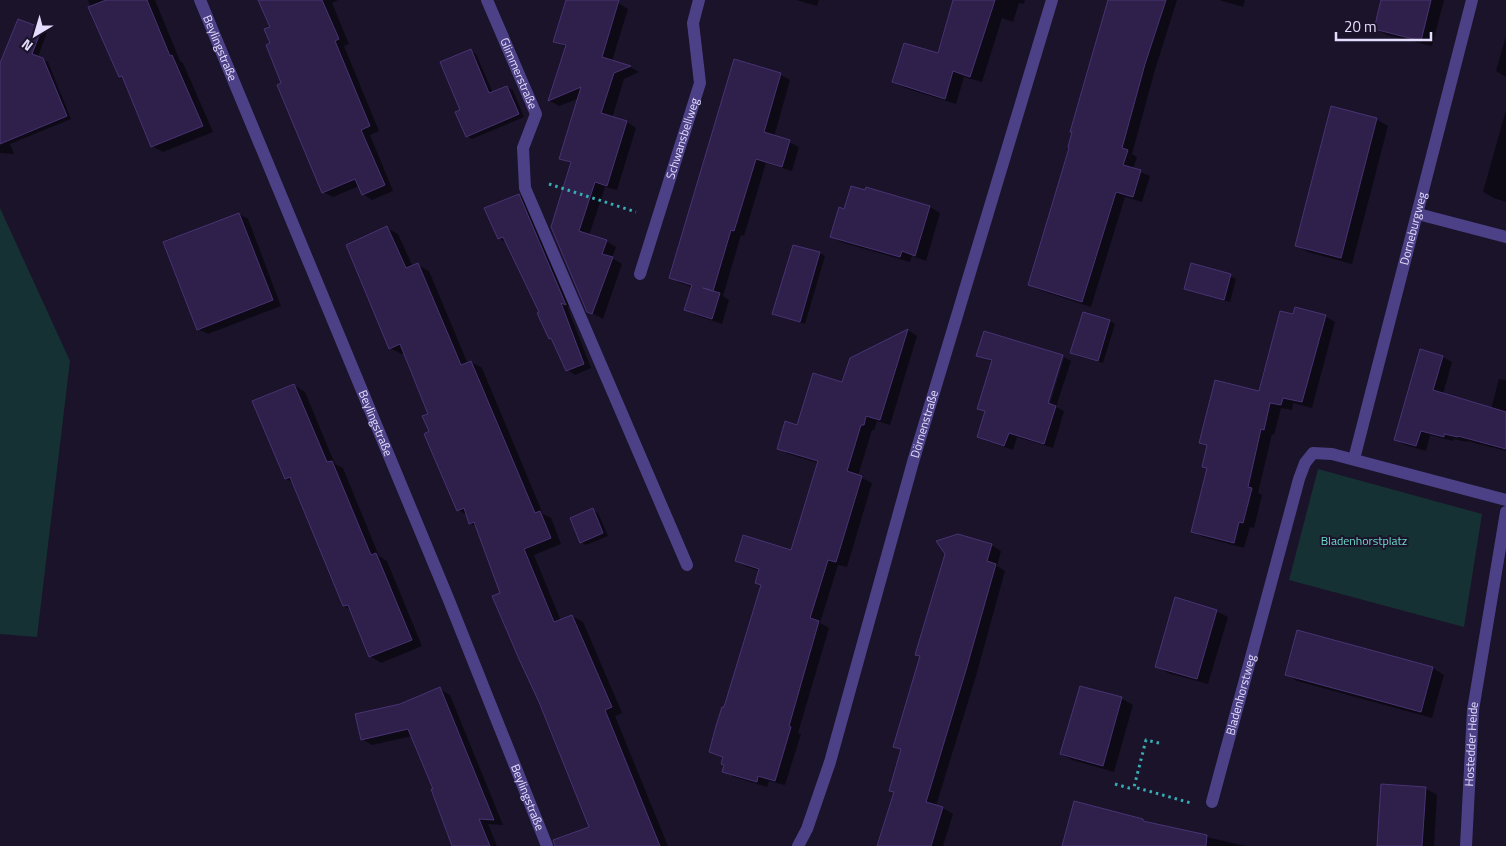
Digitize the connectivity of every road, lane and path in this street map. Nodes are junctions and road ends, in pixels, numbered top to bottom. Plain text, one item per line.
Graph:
1 (200, 0) edge
2 (487, 0) edge
3 (700, 0) edge
4 (1052, 0) edge
5 (1472, 0) edge
6 (524, 176) junction
7 (1418, 214) junction
8 (658, 219) junction
9 (1506, 237) edge
10 (640, 274) dead end
11 (1354, 459) junction
12 (1506, 500) edge
13 (1506, 512) edge
14 (687, 565) dead end
15 (1159, 743) dead end
16 (1115, 784) dead end
17 (1134, 786) junction
18 (1212, 802) dead end
19 (1191, 803) dead end
20 (547, 846) edge
21 (798, 846) edge
22 (1466, 846) edge

1 - 20 street, Beylingstraße
2 - 6 street, Glimmerstraße
3 - 8 street, Schwansbellweg
4 - 21 street, Dörnenstraße
5 - 7 street, Dorneburgweg
6 - 8 path
6 - 14 street, Glimmerstraße
7 - 9 street
7 - 11 street, Dorneburgweg
8 - 10 street, Schwansbellweg
11 - 12 street
11 - 18 street, Bladenhorstweg
13 - 22 street, Hostedder Heide
15 - 17 path
16 - 17 path
17 - 19 path

